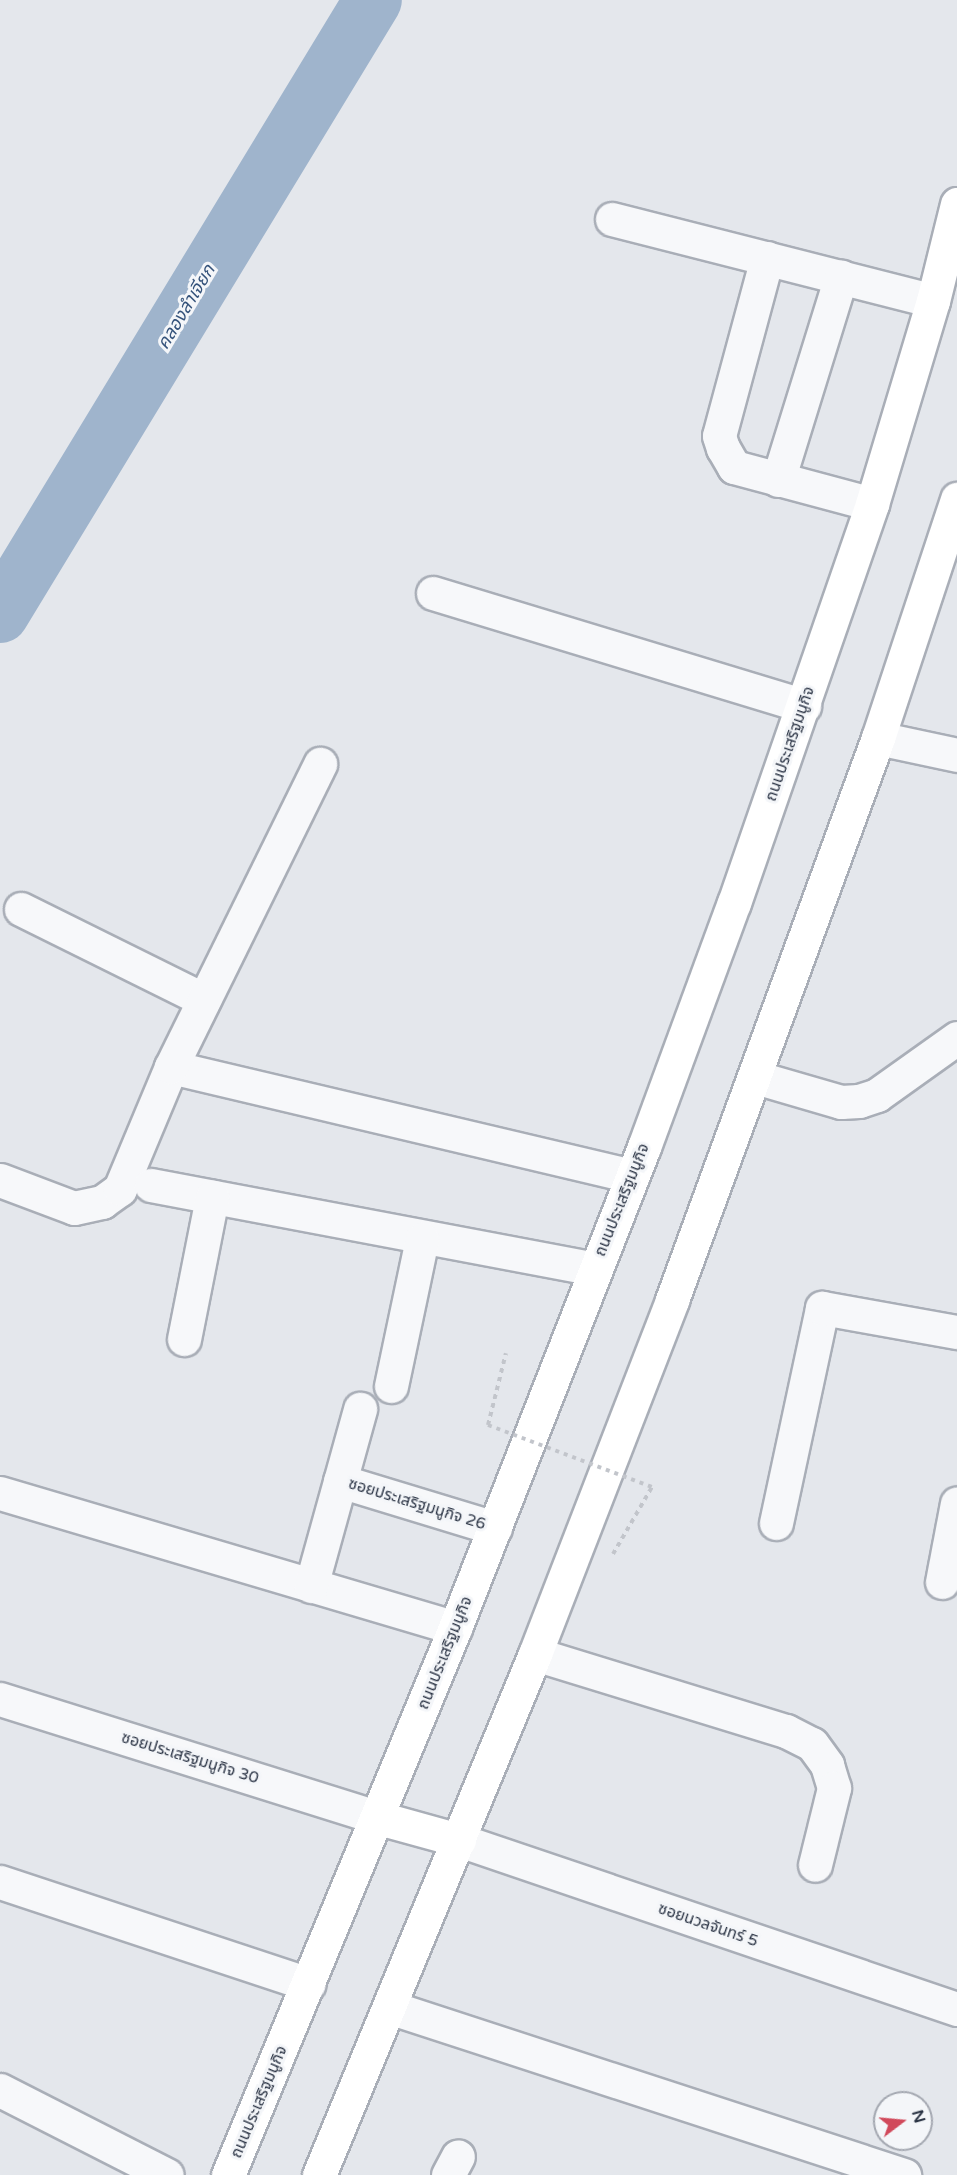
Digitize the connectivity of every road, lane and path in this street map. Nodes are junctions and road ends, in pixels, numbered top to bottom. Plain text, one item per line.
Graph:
1 (957, 204) edge
2 (612, 219) dead end
3 (767, 258) junction
4 (842, 277) junction
5 (933, 301) junction
6 (778, 480) junction
7 (957, 500) edge
8 (872, 504) junction
9 (957, 519) edge
10 (940, 552) junction
11 (433, 593) dead end
12 (804, 706) junction
13 (878, 738) junction
14 (957, 755) edge
15 (320, 764) dead end
16 (21, 909) dead end
17 (204, 1000) junction
18 (957, 1038) edge
19 (171, 1067) junction
20 (754, 1077) junction
21 (632, 1176) junction
22 (0, 1180) edge
23 (151, 1185) dead end
24 (212, 1197) junction
25 (422, 1239) junction
26 (595, 1269) junction
27 (957, 1332) edge
28 (184, 1339) dead end
29 (506, 1353) dead end
30 (391, 1386) dead end
31 (360, 1409) dead end
32 (340, 1481) junction
33 (0, 1493) edge
34 (957, 1503) edge
35 (776, 1523) dead end
36 (495, 1528) junction
37 (613, 1554) dead end
38 (942, 1582) dead end
39 (312, 1586) junction
40 (455, 1628) junction
41 (535, 1654) junction
42 (0, 1699) edge
43 (379, 1818) junction
44 (459, 1840) junction
45 (815, 1865) dead end
46 (0, 1882) edge
47 (309, 1984) junction
48 (389, 2007) junction
49 (957, 2009) edge
50 (0, 2090) edge
51 (167, 2175) edge
52 (228, 2175) edge
53 (319, 2175) edge
54 (904, 2175) edge

1 - 5 main road, ถนนประเสริฐมนูกิจ
2 - 3 street
3 - 4 street
3 - 6 street
4 - 5 street
4 - 6 street
5 - 8 main road, ถนนประเสริฐมนูกิจ
6 - 8 street
7 - 10 main road
8 - 12 main road, ถนนประเสริฐมนูกิจ
9 - 10 main road
10 - 13 main road
11 - 12 street
12 - 21 main road, ถนนประเสริฐมนูกิจ
13 - 14 street
13 - 20 main road
15 - 17 street
16 - 17 street
17 - 19 street
18 - 20 street
19 - 21 street
19 - 22 street
20 - 41 main road
21 - 26 main road, ถนนประเสริฐมนูกิจ
23 - 24 street
24 - 25 street
24 - 28 street
25 - 26 street
25 - 30 street
26 - 36 main road, ถนนประเสริฐมนูกิจ
27 - 35 street
29 - 37 path, bridge
31 - 32 street
32 - 36 street, ซอยประเสริฐมนูกิจ 26
32 - 39 street
33 - 39 street
34 - 38 street
36 - 40 main road, ถนนประเสริฐมนูกิจ
39 - 40 street
40 - 43 main road, ถนนประเสริฐมนูกิจ
41 - 44 main road
41 - 45 street
42 - 43 street, ซอยประเสริฐมนูกิจ 30
43 - 44 main road
43 - 47 main road, ถนนประเสริฐมนูกิจ
44 - 48 main road
44 - 49 street, ซอยนวลจันทร์ 5
46 - 47 street
47 - 52 main road, ถนนประเสริฐมนูกิจ
48 - 53 main road
48 - 54 street
50 - 51 street

